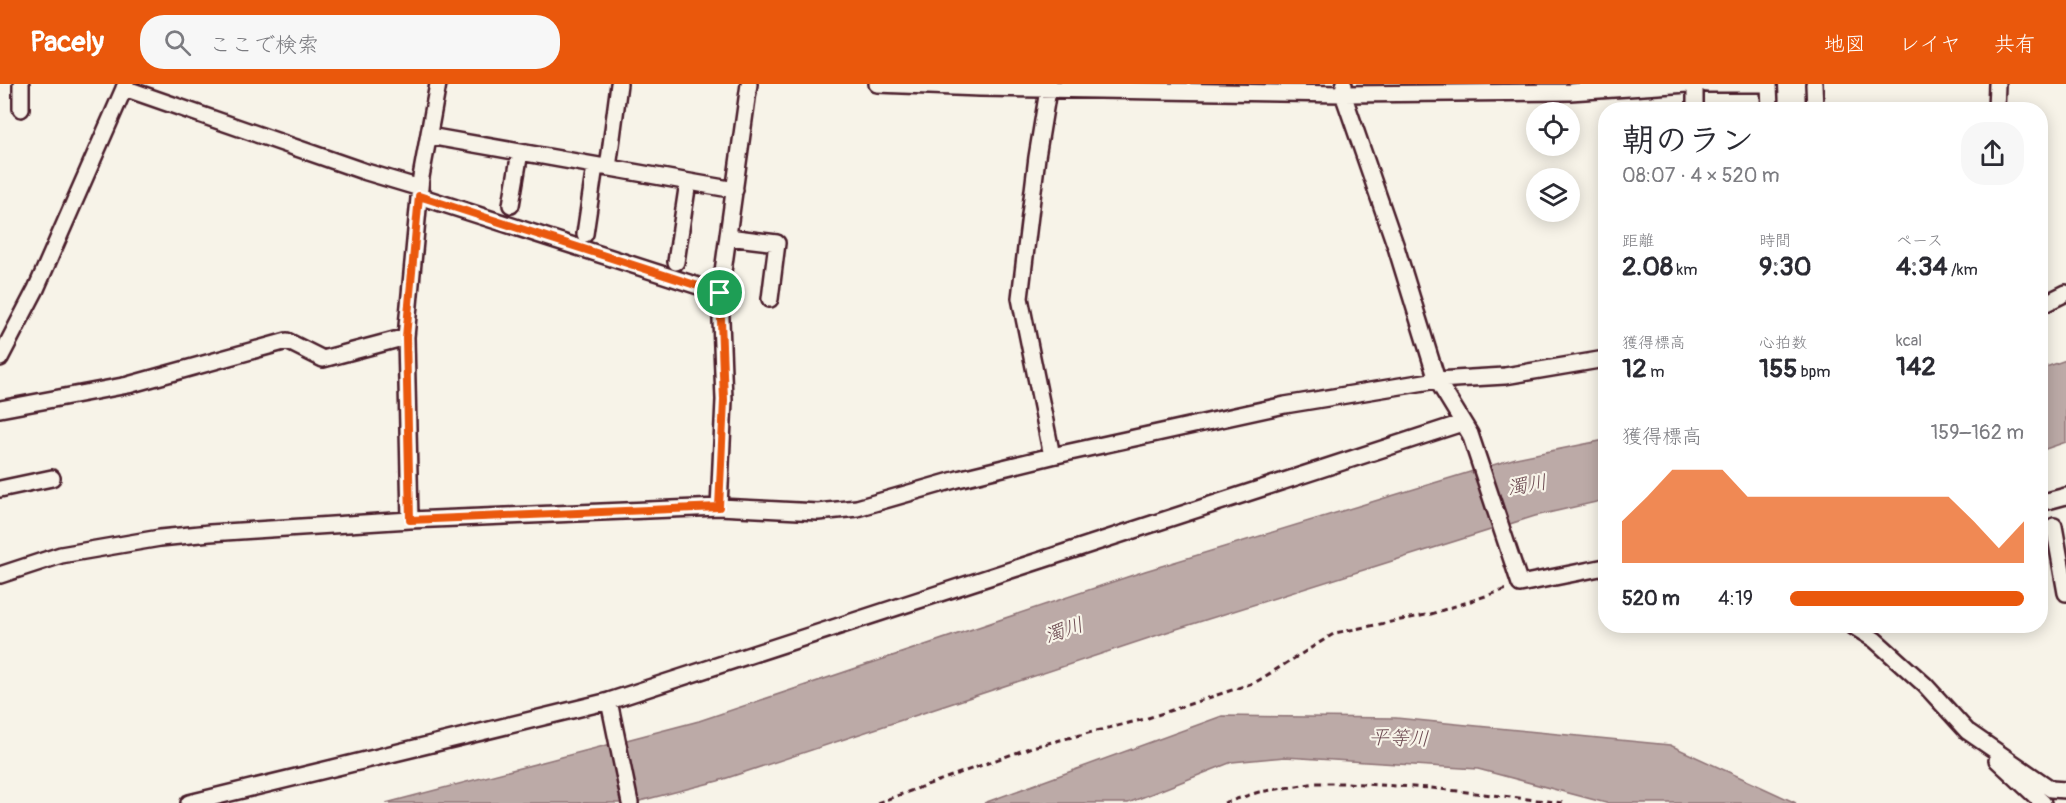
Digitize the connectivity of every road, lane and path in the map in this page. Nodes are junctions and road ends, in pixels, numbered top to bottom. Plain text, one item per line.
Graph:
1 (21, 84) edge
2 (438, 84) edge
3 (619, 84) edge
4 (749, 84) edge
5 (877, 84) edge
6 (1688, 84) edge
7 (1695, 84) edge
8 (1707, 84) edge
9 (1763, 84) edge
10 (1769, 84) edge
11 (1814, 84) edge
12 (1996, 84) edge
13 (125, 86) edge
14 (1048, 87) edge
15 (1481, 88) edge
16 (1343, 89) edge
17 (1695, 102) edge
18 (1770, 102) edge
19 (1815, 102) edge
20 (1996, 102) edge
21 (21, 109) dead end
22 (429, 136) junction
23 (520, 152) junction
24 (601, 167) junction
25 (688, 182) junction
26 (735, 190) junction
27 (420, 192) junction
28 (511, 205) dead end
29 (585, 234) dead end
30 (728, 237) junction
31 (676, 262) dead end
32 (720, 293) junction
33 (2066, 293) edge
34 (770, 299) dead end
35 (2048, 302) edge
36 (406, 337) junction
37 (0, 358) edge
38 (1598, 360) edge
39 (1437, 380) junction
40 (0, 409) edge
41 (1466, 429) junction
42 (1052, 456) junction
43 (52, 478) dead end
44 (0, 489) edge
45 (2066, 496) edge
46 (2048, 501) edge
47 (719, 507) junction
48 (410, 520) junction
49 (2054, 526) dead end
50 (1598, 568) edge
51 (0, 575) edge
52 (2065, 576) edge
53 (1518, 578) junction
54 (2066, 593) edge
55 (1864, 633) edge
56 (610, 707) junction
57 (1967, 731) junction
58 (2066, 790) edge
59 (189, 803) edge
60 (630, 803) edge
61 (877, 803) edge
62 (1224, 803) edge
63 (1563, 803) edge
64 (2043, 803) edge

1 - 21 street
2 - 22 street
3 - 24 street
4 - 26 street
5 - 14 street
6 - 15 street
7 - 17 street
8 - 9 street
10 - 18 street
11 - 19 street
12 - 20 street
13 - 27 street
13 - 37 street
14 - 16 street
14 - 42 street
15 - 16 street
16 - 39 street
22 - 23 street
22 - 27 street
23 - 24 street
23 - 28 street
24 - 25 street
24 - 29 street
25 - 26 street
25 - 31 street
26 - 30 street
27 - 32 street
27 - 36 street
30 - 32 street
30 - 34 street
32 - 47 street
33 - 35 street
36 - 40 street
36 - 48 street
38 - 39 street
39 - 41 street
39 - 42 street
41 - 53 street
41 - 56 street
42 - 47 street
43 - 44 street
45 - 46 street
47 - 48 street
48 - 51 street
49 - 52 street
50 - 53 street
52 - 54 street
53 - 61 path
55 - 57 street
56 - 59 street
56 - 60 street
57 - 58 street
57 - 64 street
62 - 63 path

